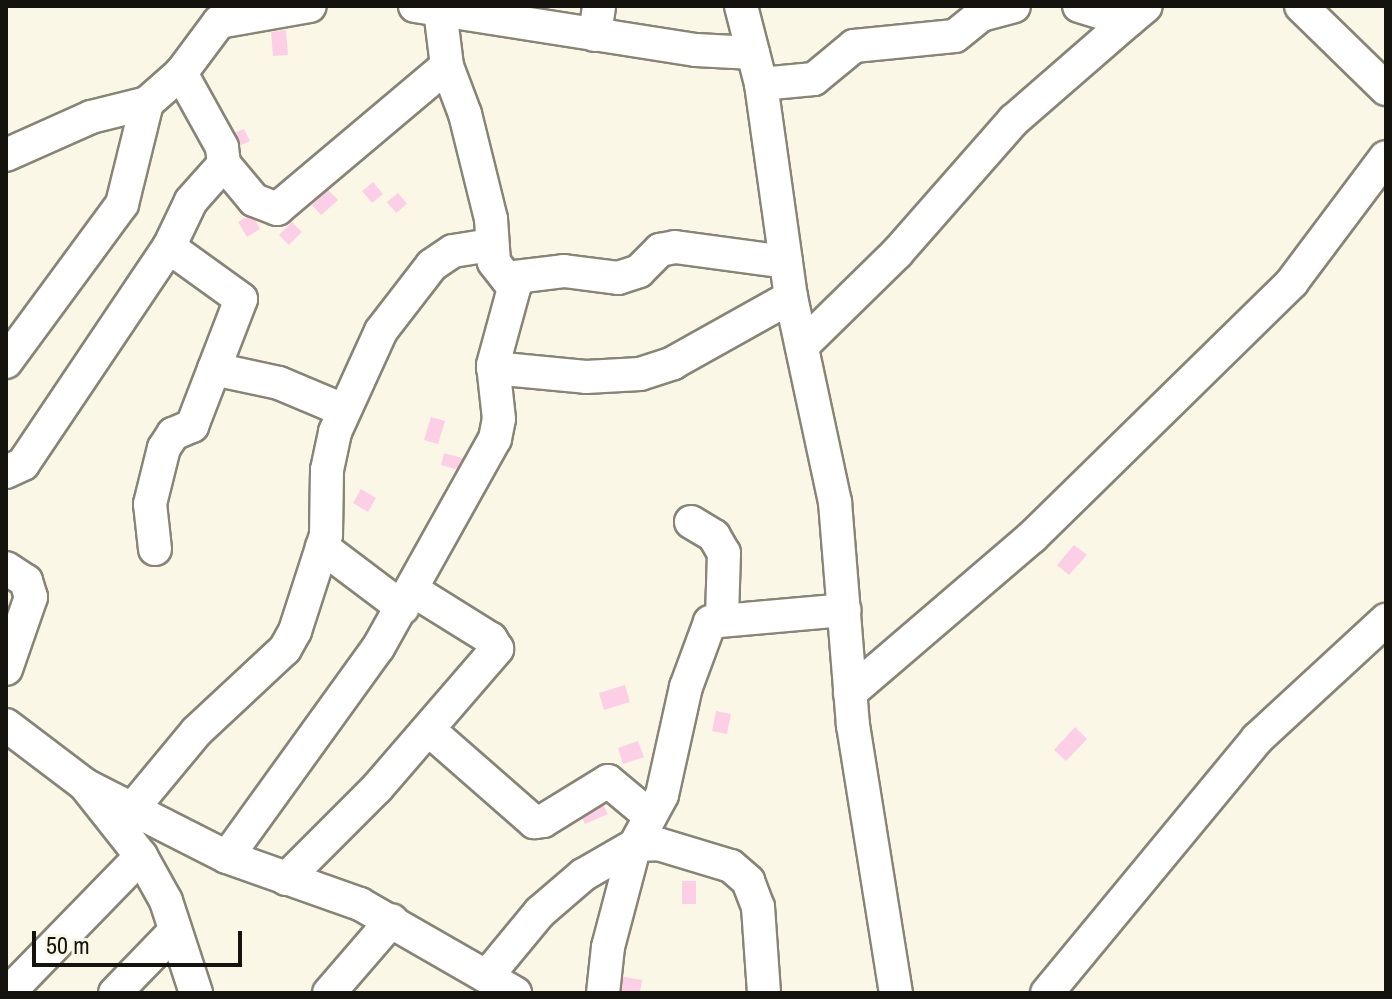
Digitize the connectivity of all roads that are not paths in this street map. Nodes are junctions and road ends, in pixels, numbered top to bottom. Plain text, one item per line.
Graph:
1 (310, 6) edge
2 (741, 6) edge
3 (1014, 6) edge
4 (1079, 6) edge
5 (1301, 6) edge
6 (426, 8) edge
7 (211, 14) edge
8 (1137, 14) edge
9 (597, 20) edge
10 (447, 66) junction
11 (757, 69) junction
12 (181, 73) junction
13 (1386, 89) edge
14 (147, 103) junction
15 (6, 155) edge
16 (1386, 157) edge
17 (224, 164) junction
18 (491, 245) junction
19 (169, 247) junction
20 (786, 262) junction
21 (507, 278) junction
22 (791, 297) junction
23 (802, 346) junction
24 (6, 362) edge
25 (493, 368) junction
26 (214, 369) junction
27 (343, 410) junction
28 (6, 472) edge
29 (691, 522) dead end
30 (322, 547) junction
31 (155, 549) dead end
32 (6, 568) edge
33 (409, 600) junction
34 (844, 610) junction
35 (722, 617) junction
36 (1386, 620) edge
37 (6, 669) edge
38 (850, 693) junction
39 (6, 725) edge
40 (429, 730) junction
41 (85, 785) junction
42 (133, 808) junction
43 (650, 816) junction
44 (635, 845) junction
45 (141, 856) junction
46 (227, 857) junction
47 (286, 879) junction
48 (392, 920) junction
49 (174, 932) junction
50 (505, 988) edge
51 (8, 993) edge
52 (115, 993) edge
53 (196, 993) edge
54 (329, 993) edge
55 (603, 993) edge
56 (764, 993) edge
57 (896, 993) edge
58 (1047, 993) edge

1 - 7 street
2 - 11 street
3 - 11 street
4 - 8 street
5 - 13 street
6 - 9 street
6 - 10 street
7 - 12 street
8 - 23 street
9 - 11 street
10 - 17 street
10 - 18 street
11 - 20 street
12 - 14 street
12 - 17 street
14 - 15 street
14 - 24 street
16 - 38 street
17 - 19 street
18 - 21 street
18 - 27 street
19 - 26 street
19 - 28 street
20 - 21 street
20 - 22 street
21 - 25 street
22 - 23 street
22 - 25 street
23 - 34 street
25 - 33 street
26 - 27 street
26 - 31 street
27 - 30 street
29 - 35 street
30 - 33 street
30 - 42 street
32 - 37 street
33 - 40 street
33 - 46 street
34 - 35 street
34 - 38 street
35 - 43 street
36 - 58 street
38 - 57 street
39 - 41 street
40 - 43 street
40 - 47 street
41 - 42 street
41 - 45 street
42 - 46 street
43 - 44 street
44 - 50 street
44 - 55 street
44 - 56 street
45 - 49 street
45 - 51 street
46 - 47 street
47 - 48 street
48 - 50 street
48 - 54 street
49 - 52 street
49 - 53 street

